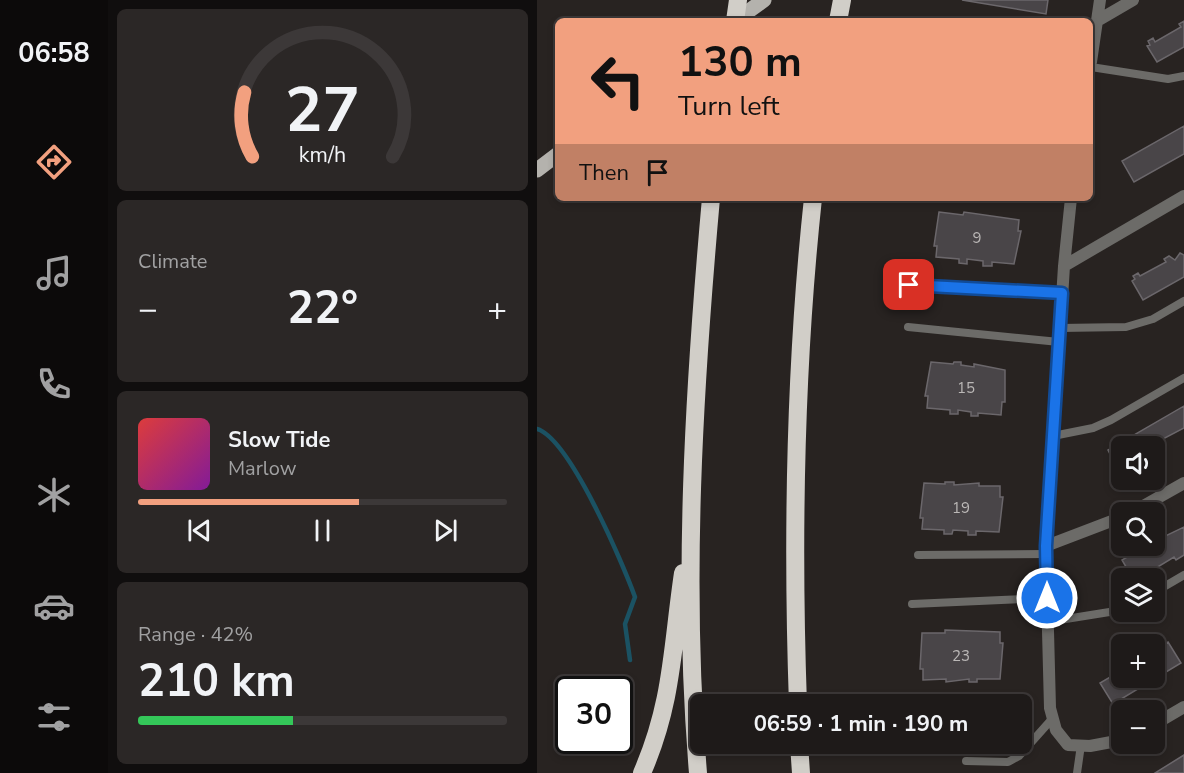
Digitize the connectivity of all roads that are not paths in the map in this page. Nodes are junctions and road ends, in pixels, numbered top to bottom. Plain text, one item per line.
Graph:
1 (738, 0) edge
2 (763, 0) edge
3 (842, 0) edge
4 (1100, 0) edge
5 (1133, 0) edge
6 (735, 18) edge
7 (739, 18) edge
8 (839, 18) edge
9 (1097, 21) junction
10 (1093, 43) edge
11 (1093, 67) edge
12 (1184, 76) edge
13 (555, 156) edge
14 (537, 170) edge
15 (1184, 196) edge
16 (711, 201) edge
17 (813, 201) edge
18 (1071, 201) edge
19 (1064, 266) junction
20 (909, 285) dead end
21 (1062, 293) junction
22 (1184, 301) edge
23 (908, 327) dead end
24 (1060, 328) junction
25 (1059, 342) junction
26 (1184, 378) edge
27 (1053, 436) junction
28 (1184, 483) edge
29 (1150, 502) edge
30 (691, 514) junction
31 (1111, 522) edge
32 (1046, 550) junction
33 (918, 555) dead end
34 (1184, 575) edge
35 (1165, 586) edge
36 (1047, 598) junction
37 (912, 604) dead end
38 (1111, 612) edge
39 (1047, 622) junction
40 (798, 694) edge
41 (1184, 707) edge
42 (1165, 718) edge
43 (1052, 719) junction
44 (1111, 741) edge
45 (1075, 745) junction
46 (800, 754) edge
47 (966, 761) dead end
48 (642, 773) edge
49 (698, 773) edge
50 (801, 773) edge
51 (1077, 773) edge

1 - 6 highway
2 - 7 main road
3 - 8 highway
4 - 9 street
5 - 9 street
9 - 10 street
11 - 12 lane
13 - 14 main road
15 - 19 street
16 - 30 highway
17 - 40 highway
18 - 19 street
19 - 21 street
20 - 21 lane
21 - 24 street
22 - 24 lane
23 - 25 lane
24 - 25 street
25 - 27 street
26 - 27 lane
27 - 32 street
28 - 29 street
30 - 48 highway
30 - 49 highway
31 - 32 street
32 - 33 lane
32 - 36 street
34 - 35 lane
36 - 37 lane
36 - 39 street
38 - 39 lane
39 - 43 street
41 - 42 street
43 - 45 street
43 - 47 lane
44 - 45 street
45 - 51 lane
46 - 50 highway

